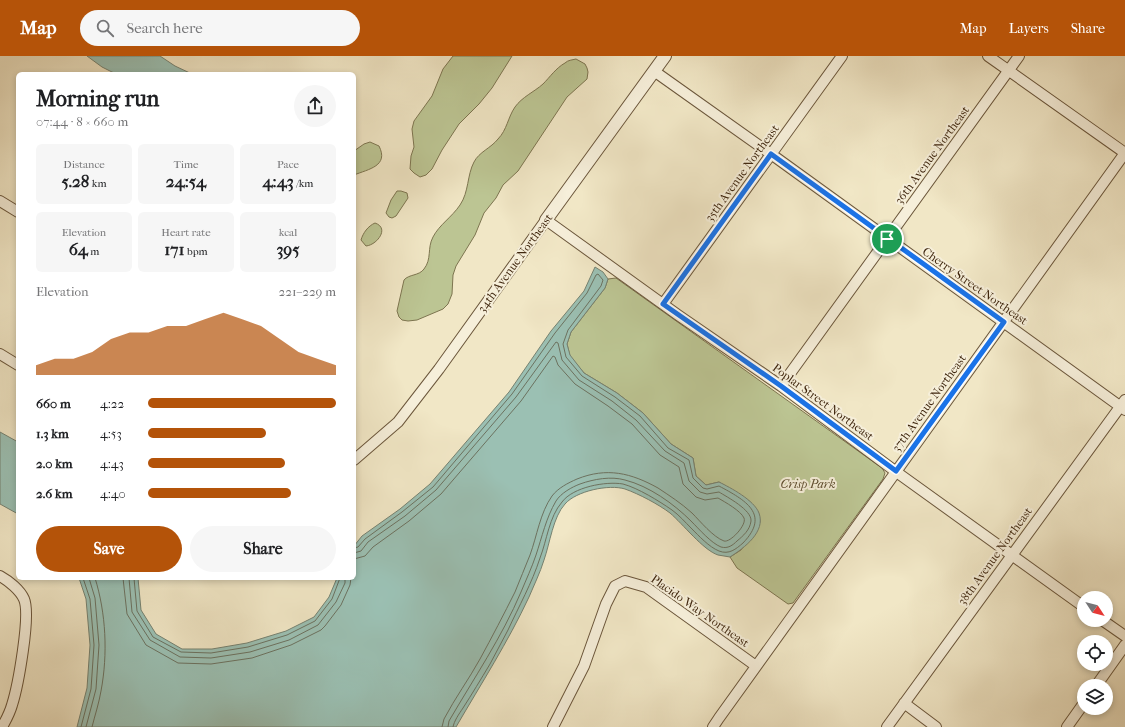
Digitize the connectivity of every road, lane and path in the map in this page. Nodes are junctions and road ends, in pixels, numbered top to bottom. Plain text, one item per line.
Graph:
1 (665, 56) edge
2 (842, 56) edge
3 (988, 56) edge
4 (1019, 56) edge
5 (1009, 70) junction
6 (654, 71) junction
7 (1125, 153) edge
8 (771, 154) junction
9 (0, 201) edge
10 (16, 211) edge
11 (546, 220) junction
12 (887, 239) junction
13 (663, 304) junction
14 (1004, 322) junction
15 (0, 354) edge
16 (16, 364) edge
17 (781, 386) junction
18 (1124, 406) edge
19 (356, 454) edge
20 (896, 471) junction
21 (1012, 554) junction
22 (0, 576) edge
23 (1077, 602) edge
24 (1112, 627) edge
25 (1125, 636) edge
26 (1125, 645) edge
27 (756, 666) junction
28 (1101, 679) edge
29 (904, 703) junction
30 (1077, 713) edge
31 (2, 727) edge
32 (553, 727) edge
33 (714, 727) edge
34 (887, 727) edge
35 (936, 727) edge
36 (1067, 727) edge

1 - 6 street, 34th Avenue Northeast
2 - 8 street, 35th Avenue Northeast
3 - 5 street
4 - 5 street, 36th Avenue Northeast
5 - 7 street
5 - 12 street, 36th Avenue Northeast
6 - 8 street, Cherry Street Northeast
6 - 11 street, 34th Avenue Northeast
7 - 14 street, 37th Avenue Northeast
8 - 12 street, Cherry Street Northeast
8 - 13 street, 35th Avenue Northeast
9 - 10 street
11 - 13 street, Poplar Street Northeast
11 - 19 street, 34th Avenue Northeast
12 - 14 street, Cherry Street Northeast
12 - 17 street, 36th Avenue Northeast
13 - 17 street, Poplar Street Northeast
14 - 18 street, Cherry Street Northeast
14 - 20 street, 37th Avenue Northeast
15 - 16 street
17 - 20 street, Poplar Street Northeast
18 - 21 street, 38th Avenue Northeast
20 - 21 street, Poplar Street Northeast
20 - 27 street, 37th Avenue Northeast
21 - 23 street, Poplar Street Northeast
21 - 29 street, 38th Avenue Northeast
22 - 31 street
24 - 25 street
26 - 28 street
27 - 32 street, Placido Way Northeast
27 - 33 street, 37th Avenue Northeast
29 - 34 street, 38th Avenue Northeast
29 - 35 street
30 - 36 street

